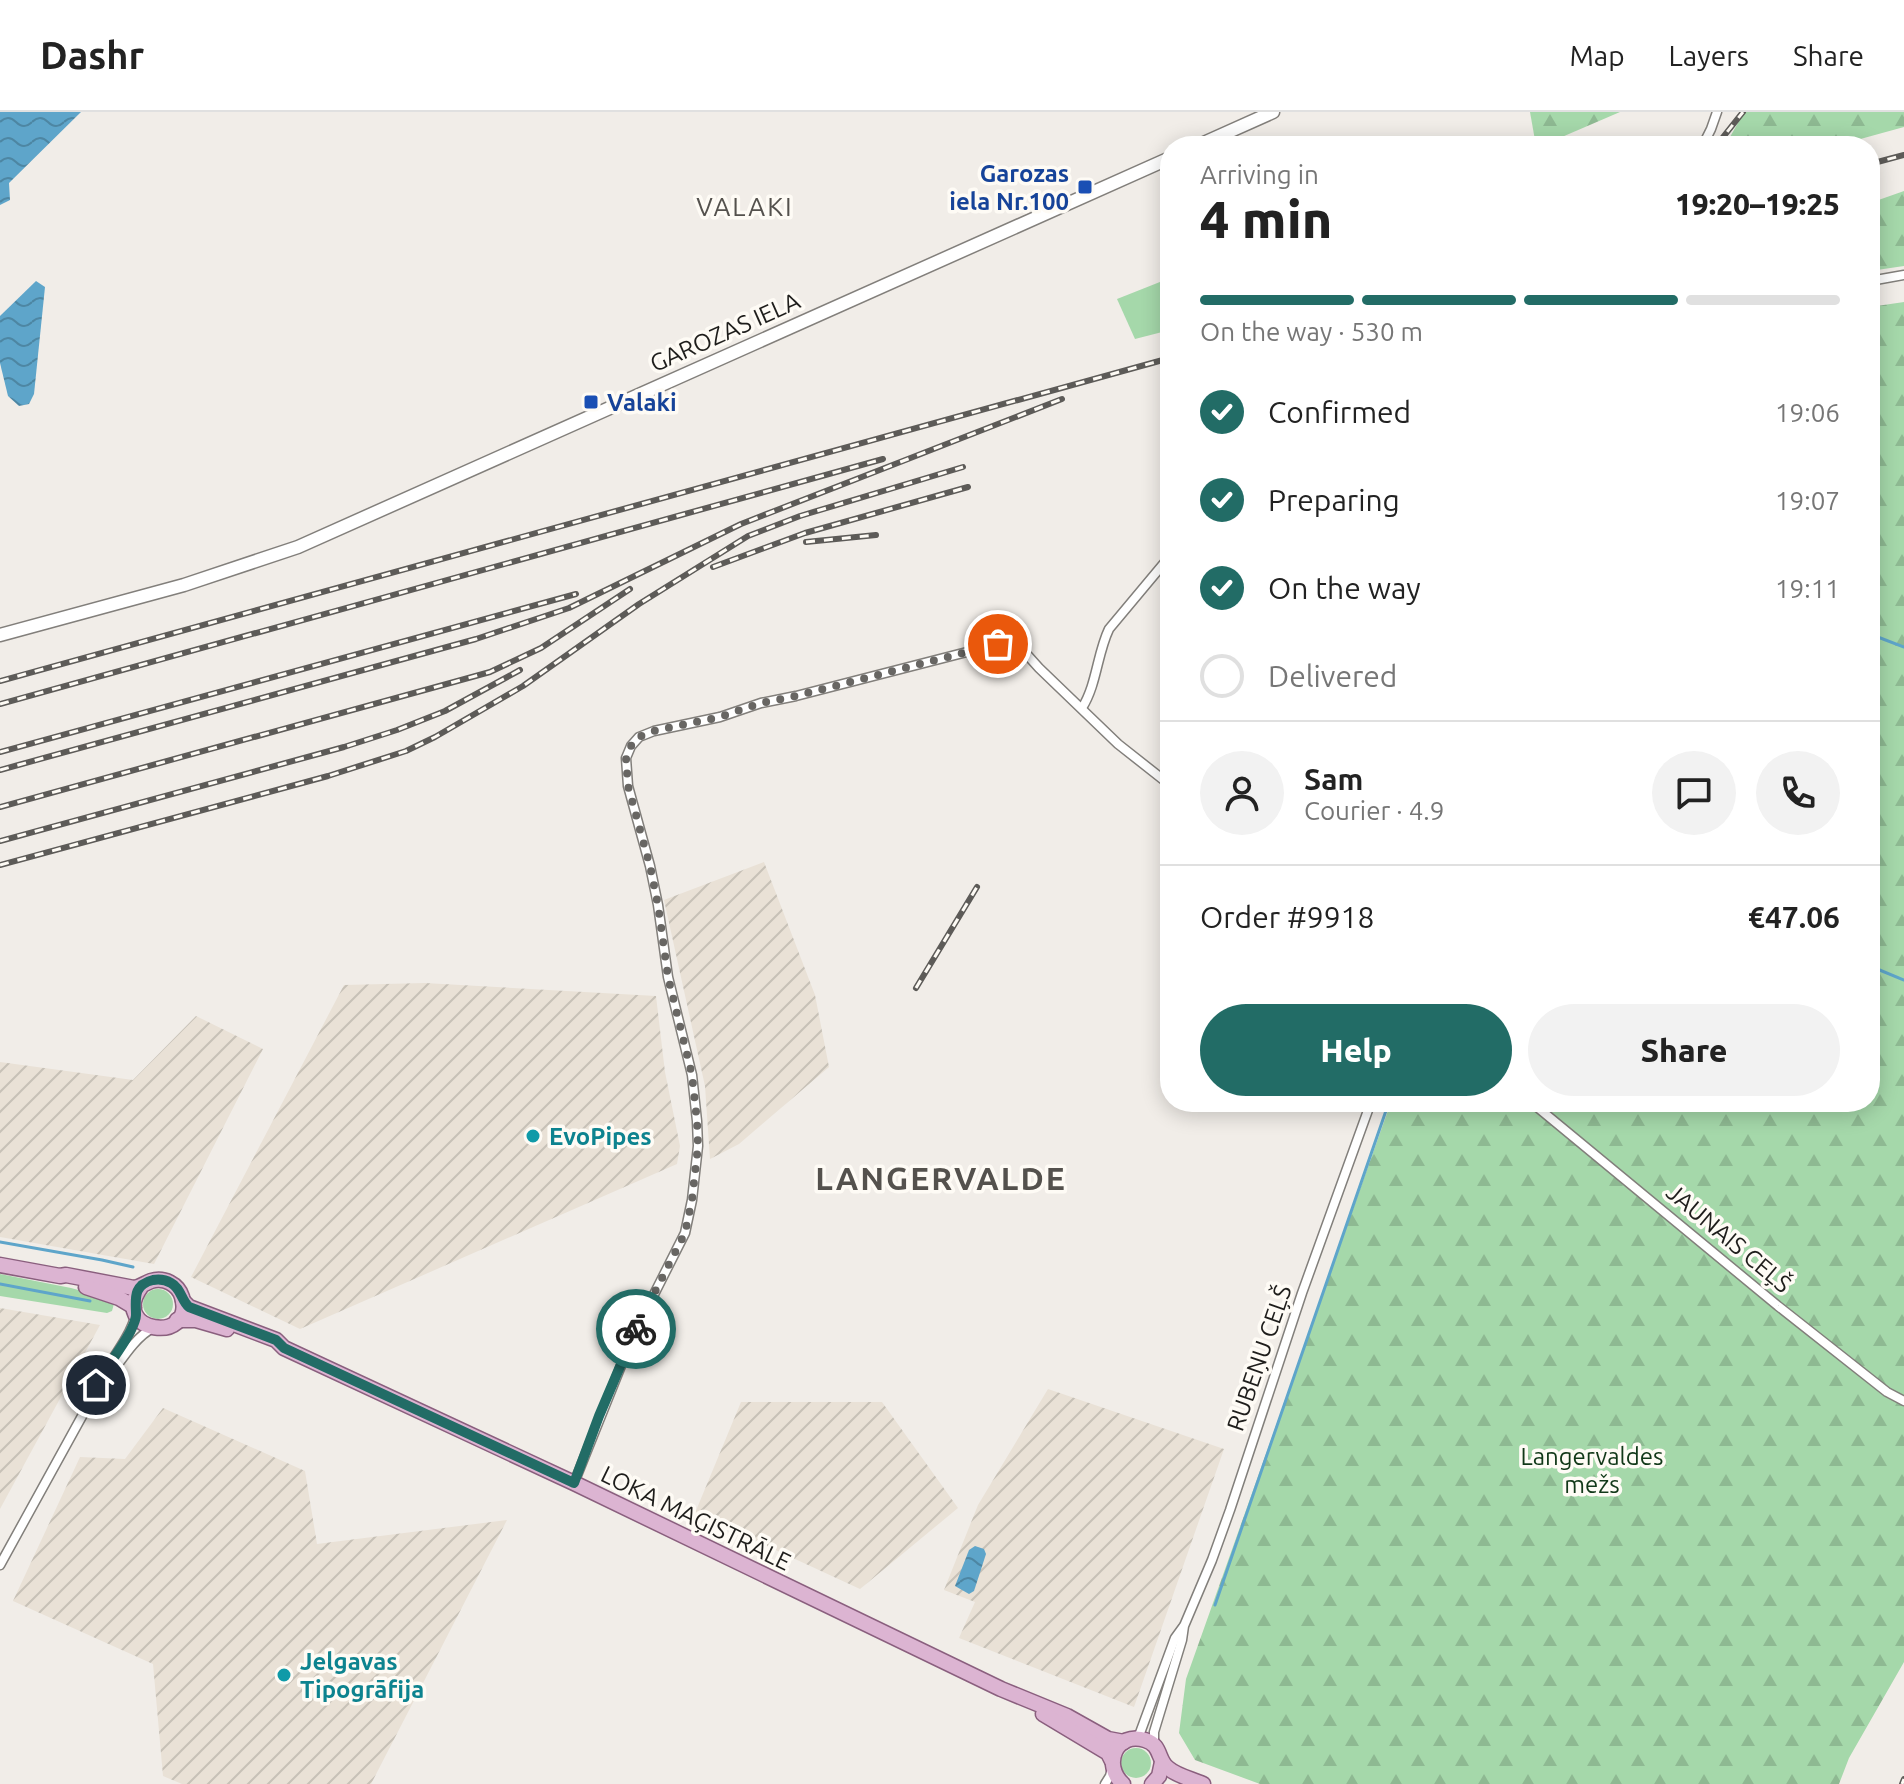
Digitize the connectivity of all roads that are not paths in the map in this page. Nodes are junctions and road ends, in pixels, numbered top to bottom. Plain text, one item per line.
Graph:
1 (1273, 112) edge
2 (1717, 112) edge
3 (1219, 136) edge
4 (1707, 136) edge
5 (1160, 162) edge
6 (1904, 275) edge
7 (1880, 279) edge
8 (1160, 568) edge
9 (0, 635) edge
10 (1082, 708) junction
11 (1160, 777) edge
12 (1367, 1112) edge
13 (1543, 1112) edge
14 (0, 1265) edge
15 (60, 1276) junction
16 (141, 1287) junction
17 (183, 1301) junction
18 (135, 1310) junction
19 (177, 1320) junction
20 (153, 1328) junction
21 (284, 1348) junction
22 (92, 1398) junction
23 (1904, 1401) edge
24 (574, 1483) junction
25 (0, 1565) edge
26 (1184, 1626) junction
27 (1001, 1689) junction
28 (1130, 1740) junction
29 (1154, 1745) junction
30 (1162, 1762) junction
31 (1112, 1764) junction
32 (1153, 1783) edge
33 (1105, 1784) edge
34 (1123, 1784) edge
35 (1178, 1784) edge
36 (1203, 1784) edge

1 - 3 main road
2 - 4 street
5 - 9 main road, GAROZAS IELA
6 - 7 street
8 - 10 street
10 - 11 street
10 - 24 street
12 - 26 street, RUBEŅU CEĻŠ
13 - 23 street, JAUNAIS CEĻŠ
14 - 15 main road, LOKA MAĢISTRĀLE
15 - 16 main road, LOKA MAĢISTRĀLE
15 - 18 main road, LOKA MAĢISTRĀLE
16 - 17 main road, LOKA MAĢISTRĀLE
16 - 18 main road
17 - 19 main road
17 - 21 main road, LOKA MAĢISTRĀLE
18 - 20 main road, LOKA MAĢISTRĀLE
18 - 22 street
19 - 20 main road, LOKA MAĢISTRĀLE
19 - 21 main road, LOKA MAĢISTRĀLE
20 - 22 street
21 - 24 main road, LOKA MAĢISTRĀLE
22 - 25 street
24 - 27 main road, LOKA MAĢISTRĀLE
26 - 28 street, RUBEŅU CEĻŠ
26 - 29 street, RUBEŅU CEĻŠ
27 - 28 main road, LOKA MAĢISTRĀLE
27 - 31 main road, LOKA MAĢISTRĀLE
28 - 29 main road, LOKA MAĢISTRĀLE
28 - 31 main road
29 - 30 main road
30 - 32 main road
30 - 36 main road
31 - 33 street
31 - 34 main road, LOKA MAĢISTRĀLE
32 - 35 main road

